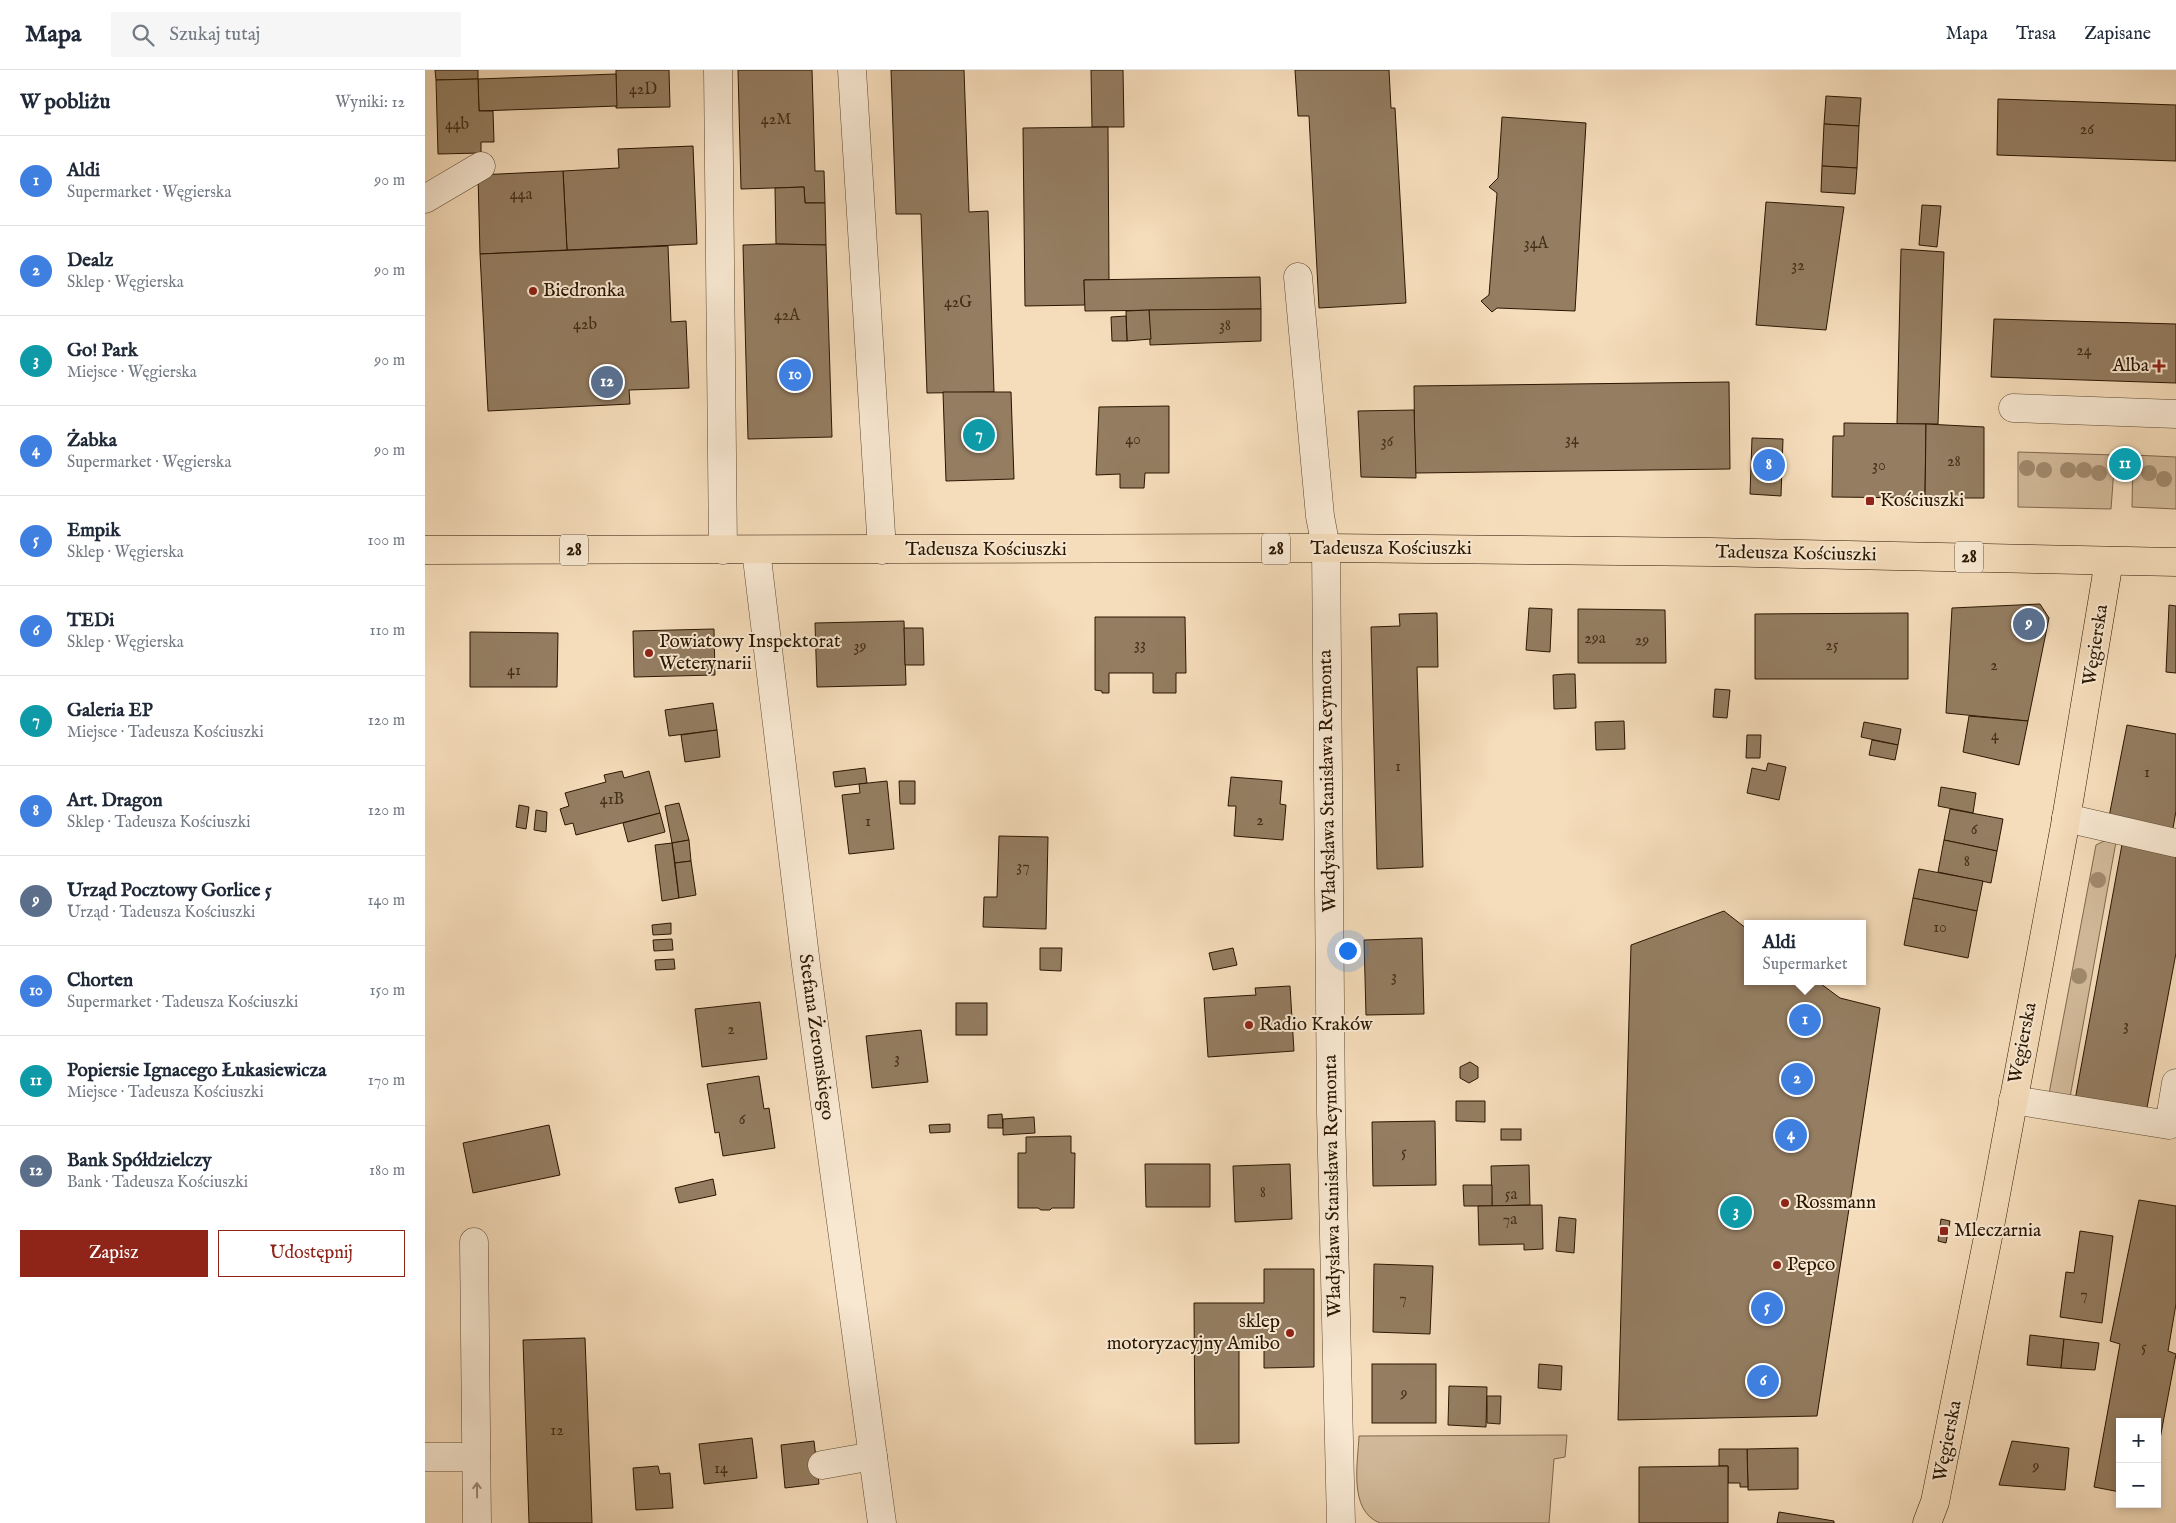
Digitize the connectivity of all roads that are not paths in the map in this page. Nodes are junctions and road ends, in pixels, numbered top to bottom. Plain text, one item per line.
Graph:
1 (718, 70) edge
2 (851, 70) edge
3 (481, 166) dead end
4 (425, 199) edge
5 (1298, 277) dead end
6 (2013, 408) dead end
7 (2176, 414) edge
8 (1326, 548) junction
9 (425, 550) edge
10 (723, 550) junction
11 (756, 550) junction
12 (882, 550) junction
13 (2109, 561) junction
14 (2176, 562) edge
15 (2066, 818) junction
16 (2176, 843) edge
17 (2176, 1082) edge
18 (2013, 1100) junction
19 (474, 1242) dead end
20 (873, 1456) junction
21 (425, 1457) edge
22 (476, 1457) junction
23 (822, 1465) dead end
24 (477, 1523) edge
25 (882, 1523) edge
26 (1341, 1523) edge
27 (1927, 1523) edge

1 - 10 street
2 - 12 street
3 - 4 street
5 - 8 street, Władysława Stanisława Reymonta
6 - 7 street
8 - 12 main road, Tadeusza Kościuszki / 28
8 - 13 main road, Tadeusza Kościuszki / 28
8 - 26 street, Władysława Stanisława Reymonta
9 - 10 main road, Tadeusza Kościuszki / 28
10 - 11 main road, Tadeusza Kościuszki / 28
11 - 12 main road, Tadeusza Kościuszki / 28
11 - 20 street, Stefana Żeromskiego
13 - 14 main road, Tadeusza Kościuszki / 28
13 - 15 main road, Węgierska
15 - 16 street
15 - 18 main road, Węgierska
17 - 18 street
18 - 27 main road, Węgierska
19 - 22 street
20 - 23 street
20 - 25 street, Stefana Żeromskiego
21 - 22 street
24 -> 22 street

